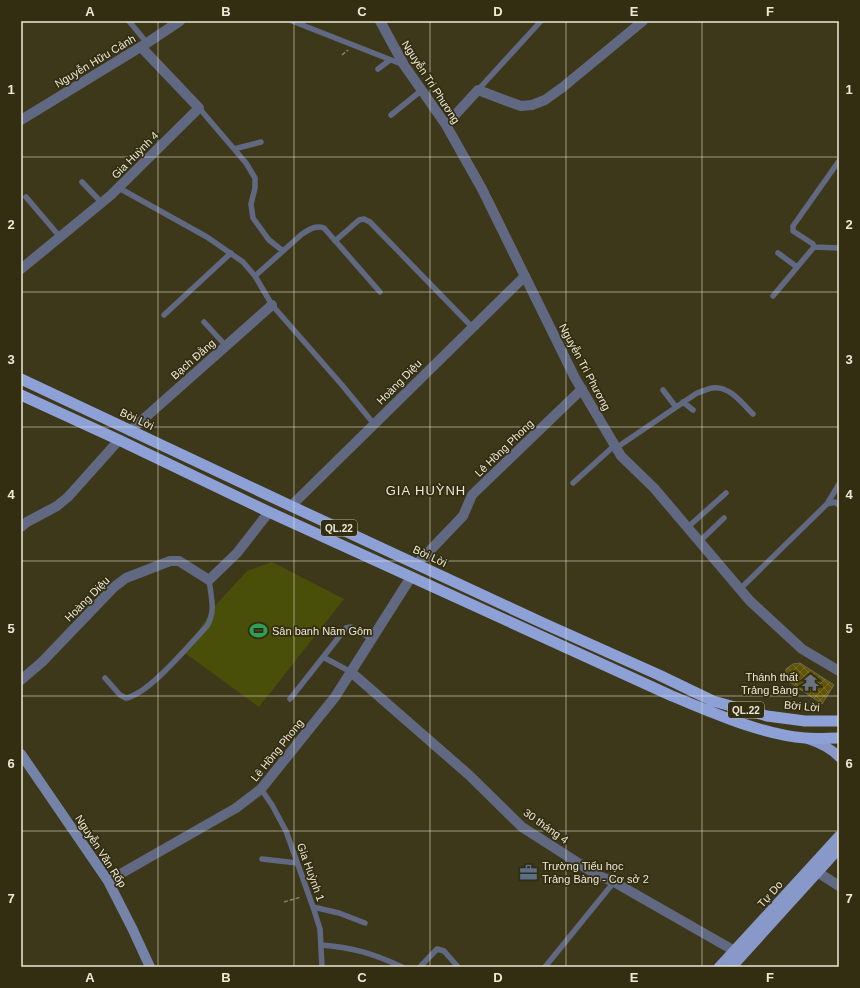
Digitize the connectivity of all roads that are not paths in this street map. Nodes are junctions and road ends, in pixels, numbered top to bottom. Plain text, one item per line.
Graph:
1 (129, 21) edge
2 (180, 21) edge
3 (292, 21) edge
4 (380, 21) edge
5 (541, 21) edge
6 (643, 21) edge
7 (144, 45) junction
8 (390, 60) junction
9 (404, 65) junction
10 (378, 69) dead end
11 (422, 90) junction
12 (476, 92) junction
13 (199, 108) junction
14 (391, 115) dead end
15 (21, 120) edge
16 (446, 124) junction
17 (261, 142) dead end
18 (234, 149) junction
19 (839, 161) edge
20 (82, 182) dead end
21 (119, 188) junction
22 (26, 197) dead end
23 (102, 203) junction
24 (60, 237) junction
25 (335, 241) junction
26 (814, 247) junction
27 (839, 248) edge
28 (283, 251) junction
29 (231, 253) junction
30 (778, 253) dead end
31 (797, 267) junction
32 (21, 269) edge
33 (255, 276) junction
34 (525, 276) junction
35 (380, 292) dead end
36 (773, 296) dead end
37 (272, 305) junction
38 (164, 315) dead end
39 (204, 322) dead end
40 (472, 327) junction
41 (226, 346) junction
42 (21, 379) edge
43 (582, 389) junction
44 (662, 390) dead end
45 (21, 395) edge
46 (683, 402) junction
47 (676, 407) junction
48 (693, 410) dead end
49 (753, 414) dead end
50 (374, 424) junction
51 (130, 431) junction
52 (119, 440) junction
53 (615, 447) junction
54 (574, 483) dead end
55 (839, 484) edge
56 (726, 493) dead end
57 (827, 504) junction
58 (839, 505) edge
59 (291, 506) junction
60 (269, 512) junction
61 (724, 518) dead end
62 (23, 522) edge
63 (688, 527) junction
64 (700, 541) junction
65 (417, 564) junction
66 (411, 577) junction
67 (209, 580) junction
68 (741, 588) junction
69 (372, 639) junction
70 (324, 657) junction
71 (839, 671) edge
72 (351, 672) junction
73 (105, 678) dead end
74 (21, 680) edge
75 (290, 699) dead end
76 (839, 721) edge
77 (804, 738) junction
78 (839, 738) edge
79 (21, 754) edge
80 (839, 757) edge
81 (261, 789) junction
82 (839, 836) edge
83 (839, 849) edge
84 (262, 860) dead end
85 (297, 863) junction
86 (815, 869) junction
87 (108, 881) junction
88 (614, 882) junction
89 (839, 886) edge
90 (313, 907) junction
91 (365, 923) dead end
92 (322, 946) junction
93 (737, 954) junction
94 (150, 967) edge
95 (322, 967) edge
96 (402, 967) edge
97 (420, 967) edge
98 (458, 967) edge
99 (545, 967) edge
100 (719, 967) edge
101 (732, 967) edge

1 - 7 lane
2 - 7 street, Nguyễn Hữu Cảnh
3 - 8 lane
4 - 9 street, Nguyễn Tri Phương
5 - 12 lane
6 - 12 street
7 - 13 street
7 - 15 street, Nguyễn Hữu Cảnh
8 - 9 lane
8 - 10 lane
9 - 11 street, Nguyễn Tri Phương
11 - 14 lane
11 - 16 street, Nguyễn Tri Phương
12 - 16 street
13 - 18 lane
13 - 21 street, Gia Huỳnh 4
16 - 34 street, Nguyễn Tri Phương
17 - 18 lane
18 - 28 lane
19 - 26 lane
20 - 23 lane
21 - 23 street, Gia Huỳnh 4
21 - 29 lane
22 - 24 lane
23 - 24 street, Gia Huỳnh 4
24 - 32 street, Gia Huỳnh 4
25 - 28 lane
25 - 35 lane
25 - 40 lane
26 - 27 lane
26 - 31 lane
28 - 33 lane
29 - 33 lane
29 - 38 lane
30 - 31 lane
31 - 36 lane
33 - 37 lane
34 - 40 street, Hoàng Diệu
34 - 43 street, Nguyễn Tri Phương
37 - 41 street, Bạch Đằng
37 - 50 lane
39 - 41 lane
40 - 50 street, Hoàng Diệu
41 - 51 street, Bạch Đằng
42 - 51 highway, Bời Lời / QL.22
43 - 53 street, Nguyễn Tri Phương
43 - 65 street, Lê Hồng Phong
44 - 47 lane
45 - 52 highway, QL.22
46 - 47 lane
46 - 48 lane
46 - 49 lane
47 - 53 lane
50 - 59 street, Hoàng Diệu
51 - 59 highway, Bời Lời / QL.22
52 - 60 highway, QL.22
52 - 62 street
53 - 54 lane
53 - 63 street, Nguyễn Tri Phương
55 - 57 lane
56 - 63 lane
57 - 58 lane
57 - 68 lane
59 - 65 highway, Bời Lời / QL.22
60 - 66 highway, QL.22
60 - 67 street
61 - 64 lane
63 - 64 street, Nguyễn Tri Phương
64 - 68 street, Nguyễn Tri Phương
65 - 66 highway
65 - 76 highway, Bời Lời / QL.22
66 - 69 street, Lê Hồng Phong
66 - 77 highway, QL.22
67 - 73 lane
67 - 74 street, Hoàng Diệu
68 - 71 street, Nguyễn Tri Phương
69 - 70 lane
69 - 72 street, Lê Hồng Phong
70 - 72 lane
70 - 75 lane
72 - 81 street, Lê Hồng Phong
72 - 88 street, 30 tháng 4
77 - 78 highway, QL.22
77 - 80 main road
79 - 87 main road, Nguyễn Văn Rốp
81 - 85 lane, Gia Huỳnh 1
81 - 87 street, Lê Hồng Phong
82 - 86 main road, Tự Do
83 - 86 main road
84 - 85 lane
85 - 90 lane, Gia Huỳnh 1
86 - 89 street
86 - 93 main road, Tự Do
87 - 94 main road, Nguyễn Văn Rốp
88 - 93 street, 30 tháng 4
88 - 99 lane
90 - 91 lane
90 - 92 lane, Gia Huỳnh 1
92 - 95 lane, Gia Huỳnh 1
92 - 96 lane
93 - 100 main road, Tự Do
93 - 101 main road
97 - 98 lane

